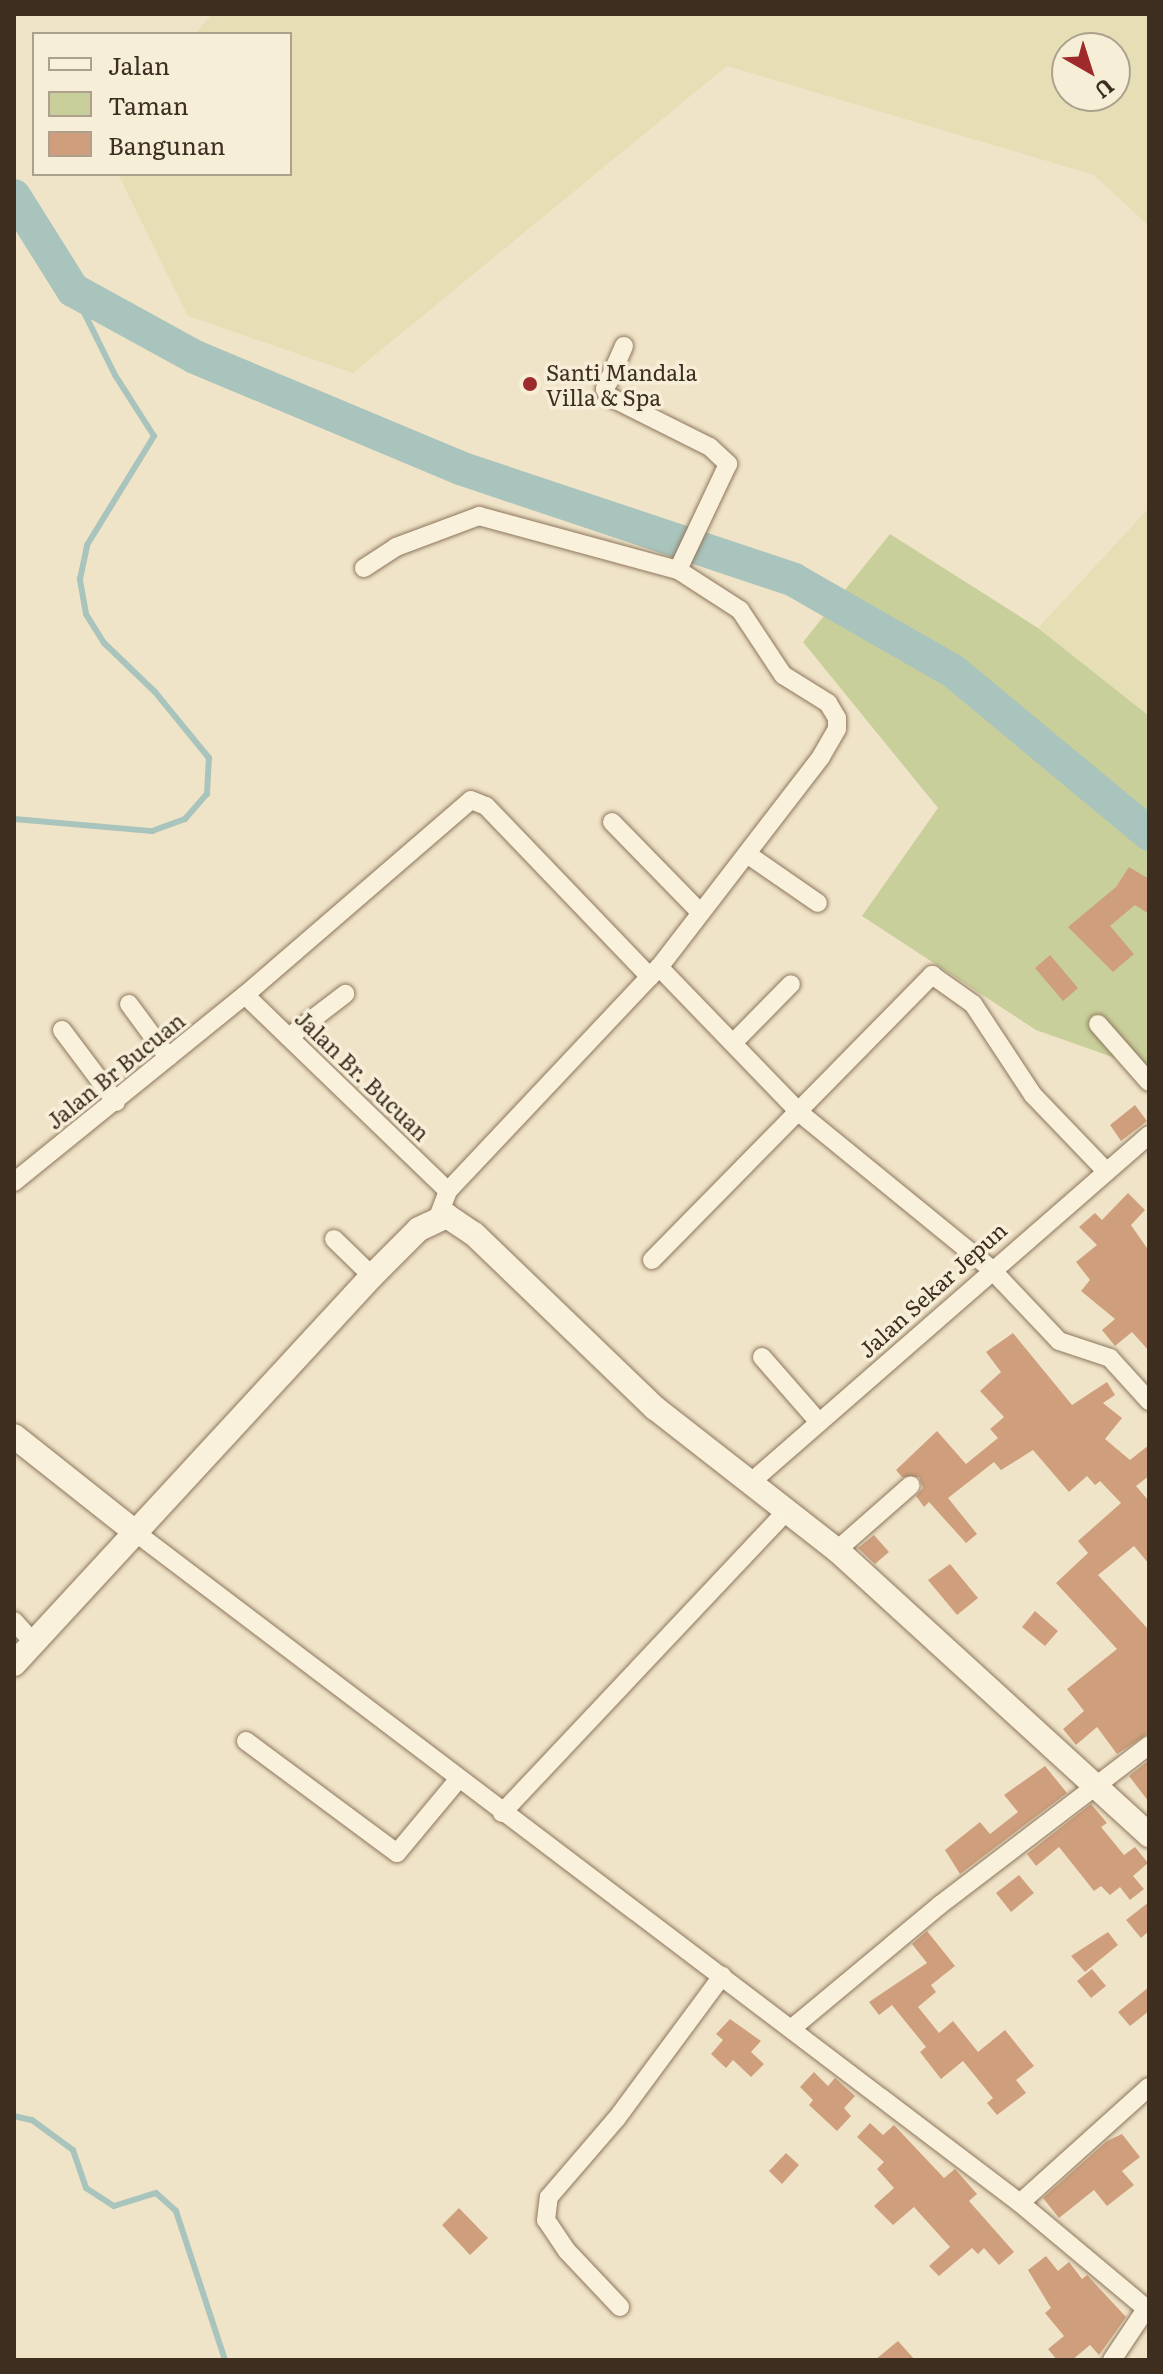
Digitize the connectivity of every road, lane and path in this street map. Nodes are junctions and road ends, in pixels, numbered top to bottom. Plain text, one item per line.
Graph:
1 (624, 346) dead end
2 (680, 566) junction
3 (364, 568) dead end
4 (612, 822) dead end
5 (747, 854) junction
6 (818, 903) dead end
7 (698, 910) junction
8 (655, 972) junction
9 (791, 984) dead end
10 (345, 994) dead end
11 (245, 995) junction
12 (129, 1004) dead end
13 (1098, 1024) dead end
14 (62, 1030) dead end
15 (289, 1037) junction
16 (734, 1042) junction
17 (168, 1057) junction
18 (1149, 1082) edge
19 (116, 1102) junction
20 (801, 1114) junction
21 (1149, 1135) edge
22 (1104, 1169) junction
23 (14, 1182) edge
24 (448, 1191) junction
25 (438, 1217) junction
26 (334, 1239) dead end
27 (652, 1260) dead end
28 (991, 1269) junction
29 (372, 1276) junction
30 (762, 1357) dead end
31 (1149, 1401) edge
32 (819, 1422) junction
33 (14, 1436) edge
34 (750, 1483) junction
35 (911, 1485) dead end
36 (787, 1511) junction
37 (135, 1532) junction
38 (837, 1550) junction
39 (14, 1621) edge
40 (34, 1643) junction
41 (14, 1664) edge
42 (246, 1741) dead end
43 (1148, 1748) edge
44 (457, 1781) junction
45 (1095, 1787) junction
46 (502, 1813) junction
47 (1149, 1835) edge
48 (722, 1976) junction
49 (791, 2029) junction
50 (1149, 2087) edge
51 (1020, 2203) junction
52 (620, 2307) dead end
53 (1148, 2310) edge
54 (1112, 2360) edge

1 - 2 street
2 - 3 street
2 - 5 street
4 - 7 street
5 - 6 street
5 - 7 street
7 - 8 street
8 - 11 street, Jalan Br Bucuan
8 - 16 street
8 - 24 street
9 - 16 street
10 - 15 street
11 - 15 street, Jalan Br. Bucuan
11 - 17 street, Jalan Br Bucuan
12 - 17 street
13 - 18 street
14 - 19 street
15 - 24 street, Jalan Br. Bucuan
16 - 20 street
17 - 19 street, Jalan Br Bucuan
19 - 23 street, Jalan Br Bucuan
20 - 22 street
20 - 27 street
20 - 28 street
21 - 22 street, Jalan Sekar Jepun
22 - 28 street, Jalan Sekar Jepun
24 - 25 street
25 - 29 main road
25 - 34 main road
26 - 29 street
28 - 31 street
28 - 32 street, Jalan Sekar Jepun
29 - 37 main road
30 - 32 street
32 - 34 street, Jalan Sekar Jepun
33 - 37 main road
34 - 36 main road
35 - 38 street
36 - 38 main road
36 - 46 street
37 - 40 main road
37 - 44 street
38 - 45 main road
39 - 40 street
40 - 41 main road
42 - 44 street
43 - 45 street
44 - 46 street
45 - 47 main road
45 - 49 street
46 - 48 street
48 - 49 street
48 - 52 street
49 - 51 street
50 - 51 street
51 - 53 street
53 - 54 street

